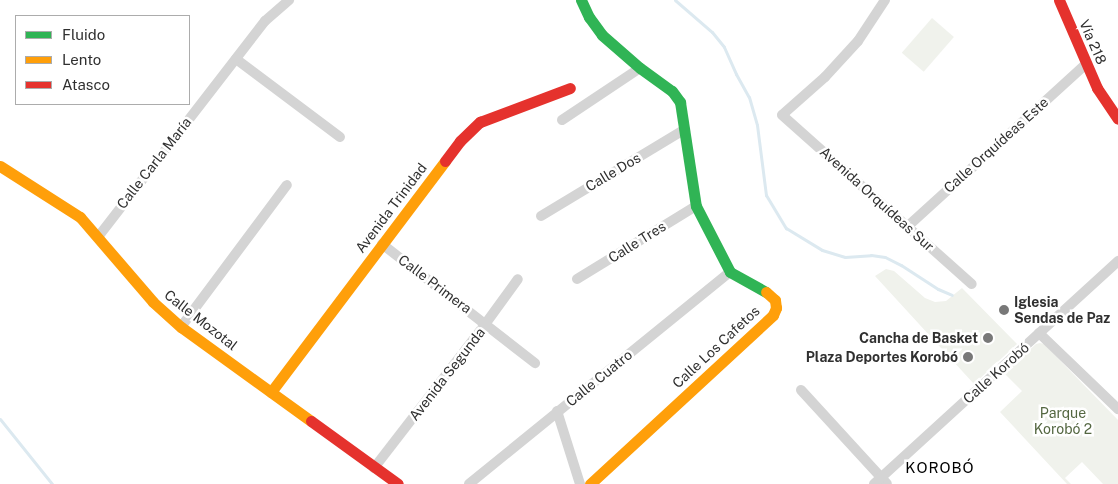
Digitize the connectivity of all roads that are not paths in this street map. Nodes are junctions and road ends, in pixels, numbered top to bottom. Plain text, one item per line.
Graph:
1 (289, 0) edge
2 (581, 0) edge
3 (885, 0) edge
4 (1059, 0) edge
5 (236, 59) junction
6 (1086, 64) junction
7 (640, 68) junction
8 (570, 88) dead end
9 (562, 120) dead end
10 (1118, 120) edge
11 (685, 129) junction
12 (340, 137) dead end
13 (0, 166) edge
14 (287, 185) dead end
15 (696, 206) junction
16 (541, 216) dead end
17 (908, 226) junction
18 (98, 237) junction
19 (382, 244) junction
20 (1118, 261) edge
21 (730, 272) junction
22 (518, 278) dead end
23 (577, 279) dead end
24 (972, 284) dead end
25 (486, 323) junction
26 (181, 328) junction
27 (1039, 334) junction
28 (535, 363) dead end
29 (801, 390) dead end
30 (271, 392) junction
31 (1118, 409) edge
32 (557, 411) junction
33 (374, 468) junction
34 (880, 482) edge
35 (398, 484) edge
36 (469, 484) edge
37 (580, 484) edge
38 (590, 484) edge

1 - 5 street, Calle Carla María
2 - 7 street
3 - 17 street, Avenida Orquídeas Sur
4 - 6 street, Vía 218
5 - 12 street
5 - 18 street, Calle Carla María
6 - 10 street, Vía 218
6 - 17 street, Calle Orquídeas Este
7 - 9 street
7 - 11 street
8 - 19 street, Avenida Trinidad
11 - 15 street
11 - 16 street, Calle Dos
13 - 18 street, Calle Mozotal
14 - 26 street
15 - 21 street
15 - 23 street, Calle Tres
17 - 24 street, Avenida Orquídeas Sur
18 - 26 street, Calle Mozotal
19 - 25 street, Calle Primera
19 - 30 street, Avenida Trinidad
20 - 27 street, Calle Korobó
21 - 32 street, Calle Cuatro
21 - 38 street, Calle Los Cafetos
22 - 25 street, Avenida Segunda
25 - 28 street, Calle Primera
25 - 33 street, Avenida Segunda
26 - 30 street, Calle Mozotal
27 - 31 street
27 - 34 street, Calle Korobó
29 - 34 street
30 - 33 street, Calle Mozotal
32 - 36 street, Calle Cuatro
32 - 37 street
33 - 35 street, Calle Mozotal

